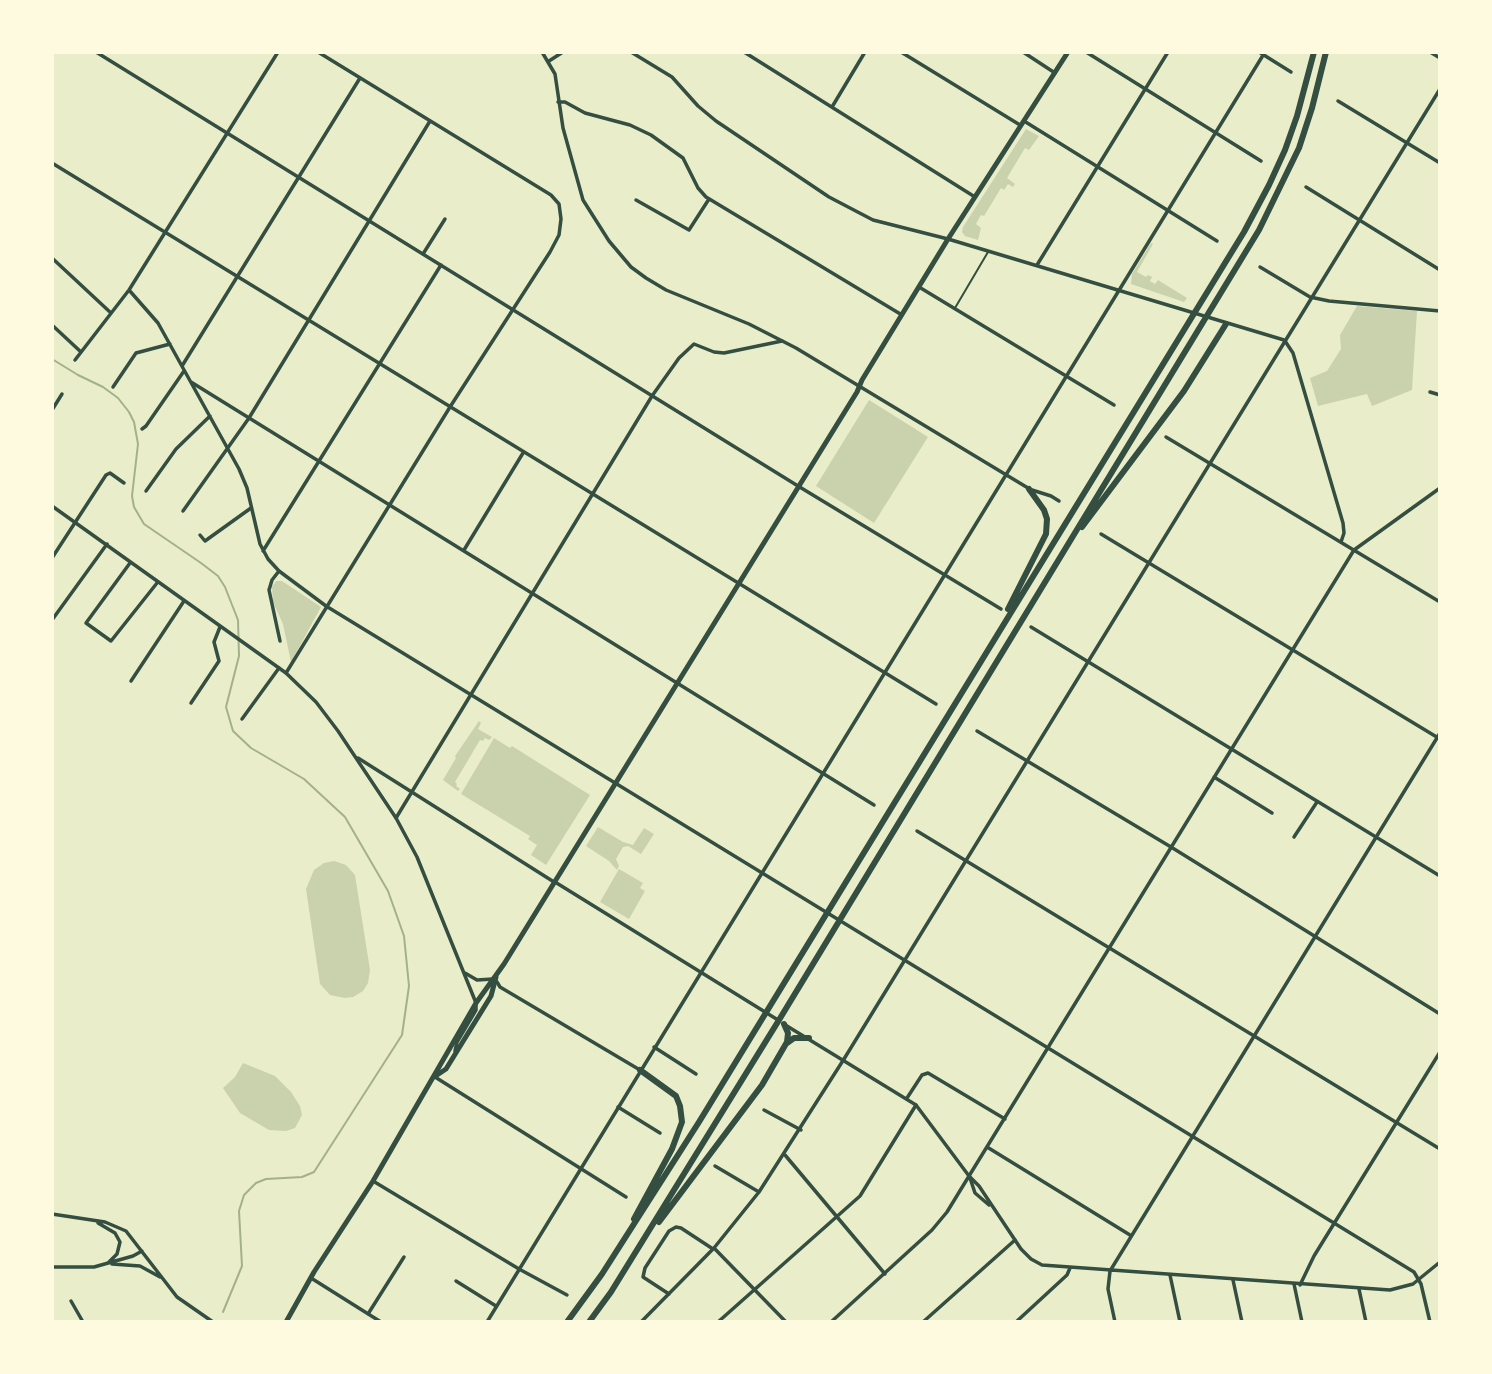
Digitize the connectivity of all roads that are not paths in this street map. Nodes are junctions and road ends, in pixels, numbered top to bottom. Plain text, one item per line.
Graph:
1 (96, 52) edge
2 (278, 52) edge
3 (318, 52) edge
4 (542, 52) edge
5 (563, 52) edge
6 (631, 52) edge
7 (744, 52) edge
8 (865, 52) edge
9 (901, 52) edge
10 (1023, 52) edge
11 (1068, 52) edge
12 (1086, 52) edge
13 (1168, 52) edge
14 (1314, 52) edge
15 (1326, 52) edge
16 (1430, 52) edge
17 (1263, 53) edge
18 (1440, 58) edge
19 (549, 61) junction
20 (1291, 72) dead end
21 (1055, 73) junction
22 (360, 78) junction
23 (1440, 89) edge
24 (1145, 90) junction
25 (1338, 101) dead end
26 (558, 102) junction
27 (832, 107) junction
28 (430, 121) junction
29 (1022, 123) junction
30 (1216, 132) junction
31 (226, 133) junction
32 (1407, 143) junction
33 (1261, 162) dead end
34 (52, 163) edge
35 (1440, 163) edge
36 (1097, 168) junction
37 (298, 177) junction
38 (1306, 187) dead end
39 (975, 197) junction
40 (709, 199) junction
41 (636, 200) dead end
42 (1168, 210) junction
43 (445, 219) dead end
44 (1359, 220) junction
45 (369, 221) junction
46 (165, 232) junction
47 (948, 239) junction
48 (1217, 241) dead end
49 (989, 251) junction
50 (423, 254) junction
51 (52, 258) edge
52 (441, 265) junction
53 (1037, 266) junction
54 (1259, 267) dead end
55 (1440, 270) edge
56 (236, 276) junction
57 (919, 287) junction
58 (129, 290) junction
59 (1119, 291) junction
60 (1310, 297) junction
61 (955, 309) junction
62 (512, 310) junction
63 (1440, 311) edge
64 (111, 313) junction
65 (902, 315) junction
66 (308, 320) junction
67 (1226, 324) junction
68 (52, 325) edge
69 (1284, 340) junction
70 (782, 341) junction
71 (170, 344) junction
72 (81, 352) junction
73 (75, 360) dead end
74 (380, 364) junction
75 (183, 368) junction
76 (1065, 375) junction
77 (190, 382) junction
78 (113, 387) dead end
79 (859, 387) junction
80 (1430, 392) dead end
81 (62, 394) dead end
82 (1440, 395) edge
83 (652, 396) junction
84 (1114, 405) dead end
85 (450, 407) junction
86 (52, 410) edge
87 (210, 416) junction
88 (249, 418) junction
89 (142, 429) dead end
90 (1166, 437) dead end
91 (228, 449) junction
92 (524, 453) junction
93 (320, 461) junction
94 (1210, 464) junction
95 (1004, 475) junction
96 (124, 483) dead end
97 (798, 486) junction
98 (1440, 488) edge
99 (1029, 489) junction
100 (146, 491) dead end
101 (592, 495) junction
102 (1059, 501) dead end
103 (52, 506) edge
104 (391, 506) junction
105 (252, 507) junction
106 (183, 511) dead end
107 (78, 522) junction
108 (1101, 534) dead end
109 (200, 535) dead end
110 (1341, 542) junction
111 (107, 544) junction
112 (464, 550) junction
113 (1354, 550) junction
114 (263, 551) junction
115 (1064, 551) junction
116 (52, 558) edge
117 (130, 563) junction
118 (1149, 563) junction
119 (279, 572) junction
120 (943, 574) junction
121 (157, 583) junction
122 (737, 584) junction
123 (532, 594) junction
124 (184, 601) junction
125 (1440, 602) edge
126 (326, 606) junction
127 (1001, 609) dead end
128 (52, 620) edge
129 (219, 627) junction
130 (1031, 627) dead end
131 (280, 641) dead end
132 (1292, 650) junction
133 (1088, 662) junction
134 (279, 668) junction
135 (883, 672) junction
136 (286, 673) junction
137 (131, 681) dead end
138 (677, 682) junction
139 (472, 694) junction
140 (191, 703) dead end
141 (936, 704) dead end
142 (952, 706) junction
143 (243, 719) dead end
144 (977, 731) dead end
145 (1439, 736) edge
146 (1232, 748) junction
147 (358, 758) junction
148 (1026, 761) junction
149 (822, 772) junction
150 (1214, 777) junction
151 (615, 783) junction
152 (412, 791) junction
153 (1317, 803) junction
154 (874, 804) dead end
155 (1272, 813) dead end
156 (396, 818) junction
157 (917, 831) dead end
158 (1376, 836) junction
159 (1294, 837) dead end
160 (1171, 847) junction
161 (966, 860) junction
162 (761, 872) junction
163 (1440, 877) edge
164 (554, 882) junction
165 (1315, 936) junction
166 (1109, 948) junction
167 (904, 959) junction
168 (461, 969) junction
169 (699, 973) junction
170 (495, 978) junction
171 (476, 1003) junction
172 (1440, 1014) edge
173 (784, 1024) junction
174 (1253, 1036) junction
175 (809, 1038) junction
176 (786, 1045) junction
177 (654, 1047) junction
178 (1049, 1048) junction
179 (1440, 1052) edge
180 (453, 1057) junction
181 (844, 1059) junction
182 (640, 1070) junction
183 (696, 1074) dead end
184 (435, 1077) junction
185 (907, 1098) junction
186 (916, 1105) junction
187 (618, 1107) junction
188 (764, 1110) dead end
189 (1005, 1119) junction
190 (1397, 1123) junction
191 (801, 1130) junction
192 (660, 1133) dead end
193 (1192, 1136) junction
194 (987, 1147) junction
195 (1440, 1149) edge
196 (785, 1155) junction
197 (715, 1166) dead end
198 (580, 1170) junction
199 (969, 1176) junction
200 (373, 1181) junction
201 (760, 1192) junction
202 (959, 1193) junction
203 (975, 1193) junction
204 (625, 1197) dead end
205 (991, 1207) junction
206 (52, 1214) edge
207 (837, 1217) junction
208 (94, 1220) junction
209 (1335, 1224) junction
210 (1130, 1235) junction
211 (1015, 1240) junction
212 (640, 1245) junction
213 (713, 1249) junction
214 (142, 1251) junction
215 (404, 1257) dead end
216 (614, 1257) junction
217 (1440, 1262) edge
218 (106, 1264) junction
219 (52, 1267) edge
220 (1070, 1268) junction
221 (519, 1269) junction
222 (1110, 1271) junction
223 (885, 1274) junction
224 (1170, 1275) junction
225 (310, 1278) junction
226 (163, 1279) junction
227 (1419, 1279) junction
228 (1233, 1280) junction
229 (456, 1281) dead end
230 (1294, 1284) junction
231 (1300, 1285) junction
232 (755, 1289) junction
233 (1359, 1289) junction
234 (669, 1294) junction
235 (567, 1295) dead end
236 (71, 1301) dead end
237 (496, 1306) junction
238 (368, 1314) junction
239 (1115, 1319) edge
240 (83, 1321) edge
241 (212, 1321) edge
242 (286, 1321) edge
243 (381, 1321) edge
244 (489, 1321) edge
245 (567, 1321) edge
246 (589, 1321) edge
247 (641, 1321) edge
248 (718, 1321) edge
249 (786, 1321) edge
250 (831, 1321) edge
251 (923, 1321) edge
252 (1016, 1321) edge
253 (1108, 1321) edge
254 (1180, 1321) edge
255 (1242, 1321) edge
256 (1302, 1321) edge
257 (1366, 1321) edge
258 (1430, 1321) edge

1 - 31 street
2 - 31 street
3 - 22 street
4 - 19 street
5 - 19 street
6 - 47 street
7 - 27 street
8 - 27 street
9 - 29 street
10 - 21 street
11 - 21 main road
12 - 24 street
13 - 24 street
14 - 142 highway
15 - 115 highway
16 - 18 street
17 - 20 street
17 - 30 street
19 - 26 street
21 - 29 main road
22 - 28 street
22 - 37 street
23 - 32 street
24 - 30 street
24 - 36 street
25 - 32 street
26 - 40 street
26 - 70 street
27 - 39 street
28 - 45 street
28 - 62 street
29 - 36 street
29 - 39 main road
30 - 33 street
30 - 42 street
31 - 37 street
31 - 46 street
32 - 35 street
32 - 44 street
34 - 46 street
36 - 42 street
36 - 53 street
37 - 45 street
37 - 56 street
38 - 44 street
39 - 47 main road
40 - 41 street
40 - 65 street
42 - 48 street
42 - 59 street
43 - 50 street
44 - 55 street
44 - 60 street
45 - 50 street
45 - 66 street
46 - 56 street
46 - 58 street
47 - 49 street
47 - 57 main road
49 - 53 street
49 - 61 lane
50 - 52 street
51 - 64 street
52 - 62 street
52 - 74 street
53 - 59 street
54 - 60 street
56 - 66 street
56 - 75 street
57 - 61 street
57 - 65 main road
58 - 64 street
58 - 71 street
59 - 67 street
59 - 76 street
60 - 63 street
60 - 69 street
61 - 76 street
62 - 83 street
62 - 85 street
64 - 72 street
65 - 79 main road
66 - 74 street
66 - 88 street
67 - 69 street
67 - 115 highway
68 - 72 street
69 - 94 street
69 - 110 street
70 - 79 street
70 - 83 street
71 - 75 street
71 - 78 street
72 - 73 street
74 - 85 street
74 - 93 street
75 - 77 street
75 - 89 street
76 - 84 street
76 - 95 street
77 - 87 street
77 - 88 street
79 - 95 street
79 - 97 main road
80 - 82 street
81 - 86 street
83 - 97 street
83 - 101 street
85 - 92 street
85 - 104 street
87 - 91 street
87 - 100 street
88 - 91 street
88 - 93 street
90 - 94 street
91 - 105 street
91 - 106 street
92 - 101 street
92 - 112 street
93 - 104 street
93 - 114 street
94 - 110 street
94 - 118 street
95 - 99 street
95 - 120 street
96 - 107 street
97 - 120 street
97 - 122 main road
98 - 113 street
99 - 102 street
99 - 142 highway
101 - 122 street
101 - 123 street
103 - 107 street
104 - 112 street
104 - 126 street
105 - 109 street
105 - 114 street
107 - 111 street
107 - 116 street
108 - 118 street
110 - 113 street
111 - 117 street
111 - 128 street
112 - 123 street
113 - 125 street
113 - 132 street
114 - 119 street
115 - 212 highway
117 - 121 street
117 - 121 street
118 - 132 street
118 - 133 street
119 - 126 street
119 - 131 street
120 - 127 street
120 - 135 street
121 - 124 street
122 - 135 street
122 - 138 main road
123 - 138 street
123 - 139 street
124 - 129 street
124 - 137 street
126 - 136 street
126 - 139 street
129 - 134 street
129 - 140 street
130 - 133 street
132 - 145 street
132 - 146 street
133 - 146 street
133 - 148 street
134 - 136 street
134 - 143 street
135 - 141 street
135 - 149 street
136 - 147 street
138 - 149 street
138 - 151 main road
139 - 151 street
139 - 152 street
142 - 216 highway
144 - 148 street
145 - 158 street
146 - 150 street
146 - 153 street
147 - 152 street
147 - 156 street
148 - 160 street
148 - 161 street
149 - 154 street
149 - 162 street
150 - 155 street
150 - 160 street
151 - 162 street
151 - 164 main road
152 - 156 street
152 - 164 street
153 - 158 street
153 - 159 street
156 - 168 street
157 - 161 street
158 - 163 street
158 - 165 street
160 - 165 street
160 - 166 street
161 - 166 street
161 - 167 street
162 - 167 street
162 - 169 street
164 - 169 street
164 - 170 main road
165 - 172 street
165 - 174 street
166 - 174 street
166 - 178 street
167 - 178 street
167 - 181 street
168 - 170 street
168 - 171 street
169 - 173 street
169 - 177 street
170 - 171 main road
170 - 180 main road
170 - 182 street
171 - 180 street
171 - 184 main road
173 - 175 street
173 - 176 highway
174 - 190 street
174 - 193 street
175 - 176 highway
175 - 181 street
176 - 212 highway
177 - 182 street
177 - 183 street
178 - 189 street
178 - 193 street
179 - 190 street
180 - 184 main road
181 - 185 street
181 - 191 street
182 - 187 street
182 - 216 highway
184 - 198 street
184 - 200 main road
185 - 186 street
185 - 189 street
186 - 199 street
186 - 207 street
187 - 192 street
187 - 198 street
188 - 191 street
189 - 194 street
190 - 195 street
190 - 209 street
191 - 196 street
193 - 209 street
193 - 210 street
194 - 199 street
194 - 210 street
196 - 201 street
196 - 207 street
197 - 201 street
198 - 204 street
198 - 221 street
199 - 202 street
199 - 203 street
199 - 205 street
200 - 221 street
200 - 225 main road
201 - 213 street
202 - 203 street
202 - 223 street
203 - 205 street
205 - 211 street
206 - 208 street
207 - 223 street
207 - 232 street
208 - 214 street
208 - 218 street
209 - 227 street
209 - 231 street
210 - 222 street
211 - 220 street
211 - 251 street
212 - 246 highway
213 - 232 street
213 - 234 street
213 - 234 street
214 - 218 street
214 - 226 street
215 - 238 street
216 - 245 highway
217 - 227 street
218 - 219 street
218 - 226 street
220 - 222 street
220 - 252 street
221 - 235 street
221 - 237 street
222 - 224 street
222 - 239 street
223 - 250 street
224 - 228 street
224 - 254 street
225 - 238 street
225 - 242 main road
226 - 241 street
227 - 233 street
227 - 258 street
228 - 230 street
228 - 255 street
229 - 237 street
230 - 231 street
230 - 256 street
231 - 233 street
232 - 248 street
232 - 249 street
233 - 257 street
234 - 247 street
236 - 240 street
237 - 244 street
238 - 243 street
239 - 253 street

